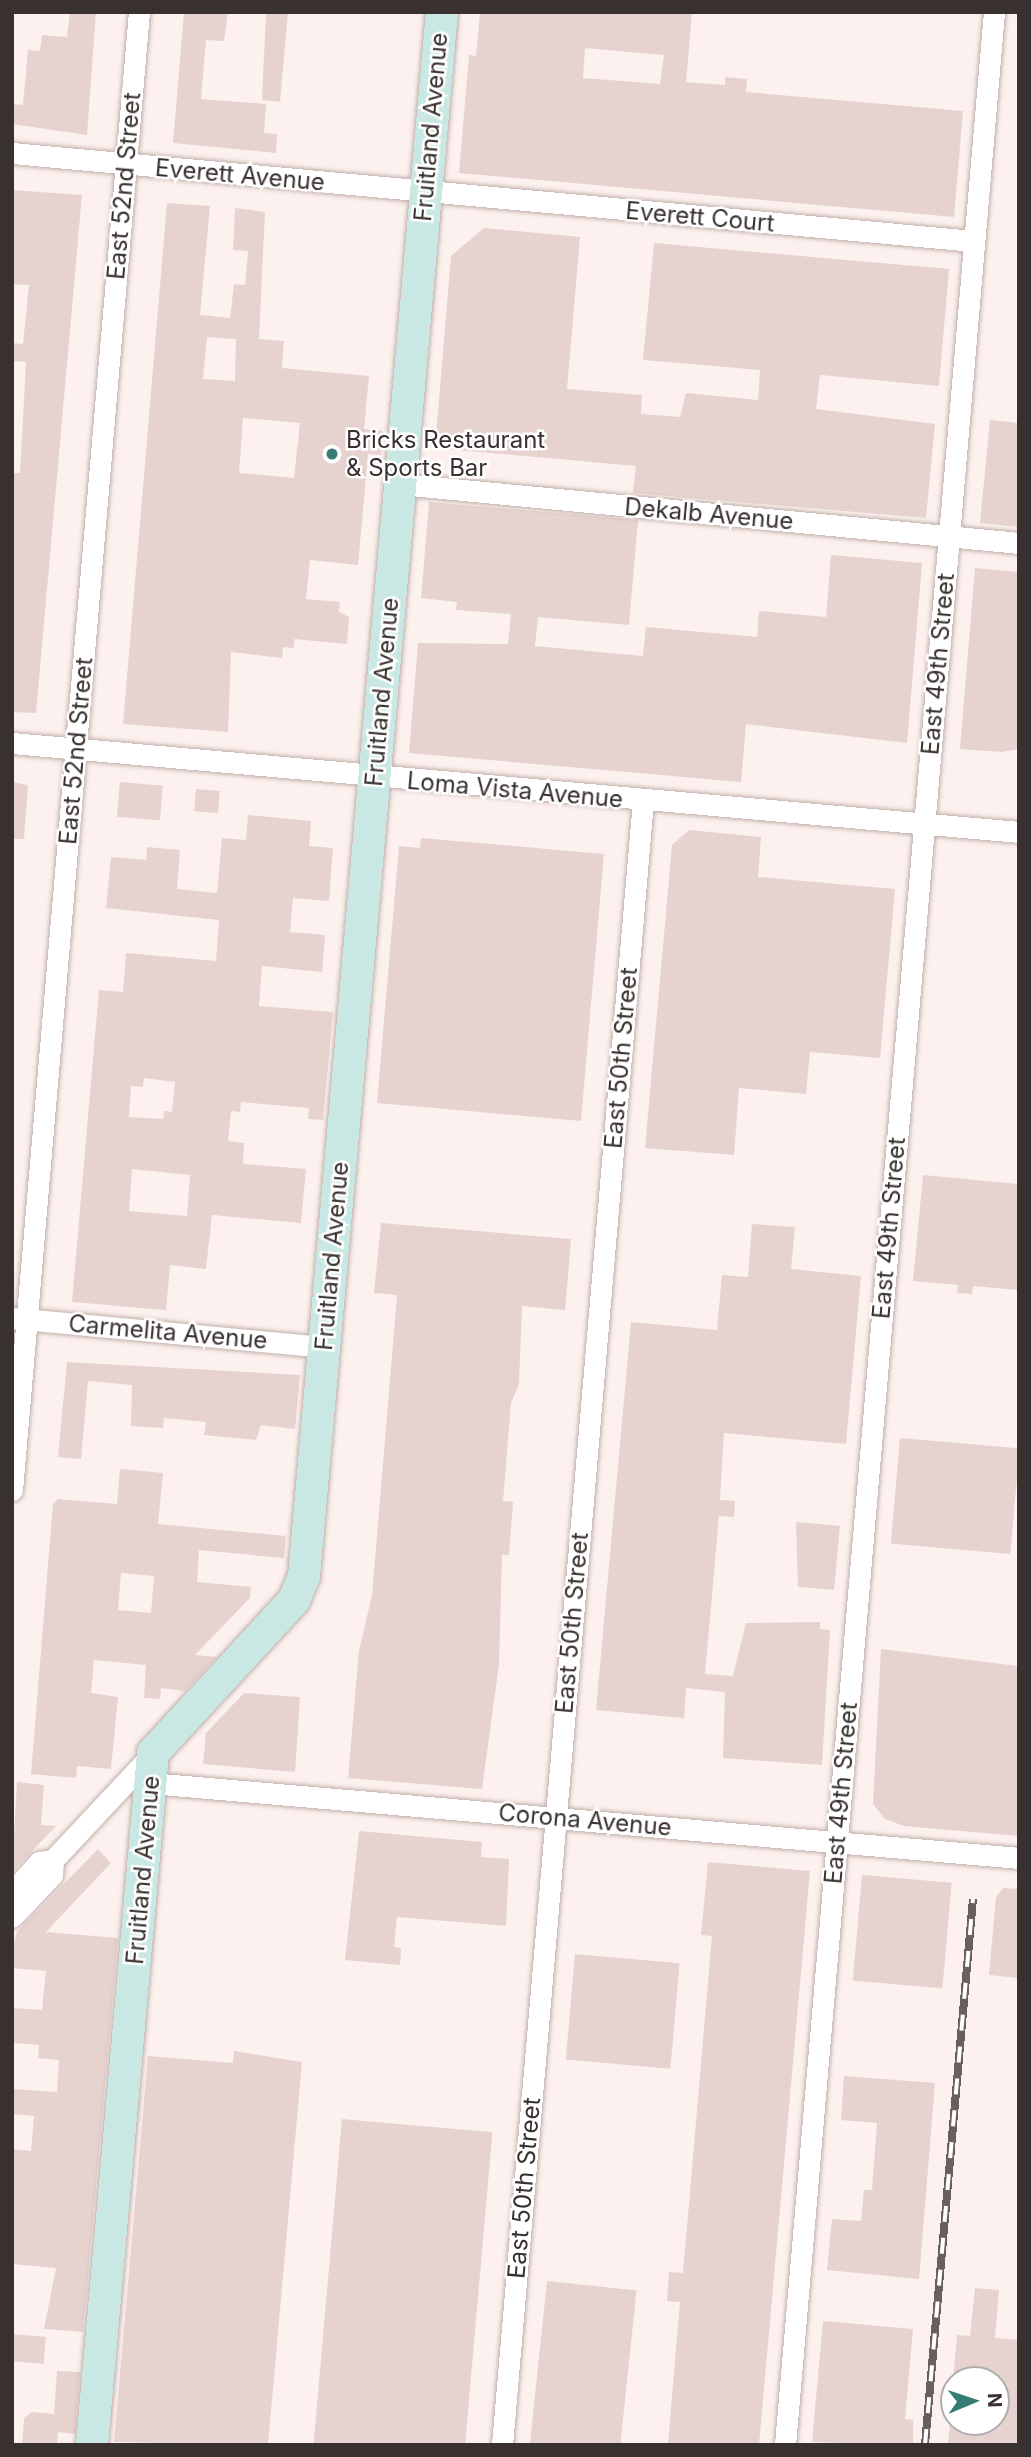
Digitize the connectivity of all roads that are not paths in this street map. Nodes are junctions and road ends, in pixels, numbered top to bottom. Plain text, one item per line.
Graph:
1 (139, 12) edge
2 (442, 12) edge
3 (994, 12) edge
4 (12, 153) edge
5 (126, 164) junction
6 (426, 192) junction
7 (974, 241) junction
8 (400, 484) junction
9 (949, 537) junction
10 (1019, 543) edge
11 (12, 743) edge
12 (76, 750) junction
13 (374, 778) junction
14 (643, 801) junction
15 (924, 825) junction
16 (1019, 832) edge
17 (20, 1319) edge
18 (324, 1347) junction
19 (12, 1490) edge
20 (152, 1768) junction
21 (556, 1818) junction
22 (837, 1842) junction
23 (1019, 1858) edge
24 (53, 1860) junction
25 (12, 1892) edge
26 (12, 1917) edge
27 (92, 2445) edge
28 (502, 2445) edge
29 (785, 2445) edge

1 - 5 street, East 52nd Street
2 - 6 street, Fruitland Avenue
3 - 7 street, East 49th Street
4 - 5 street, Everett Avenue
5 - 6 street, Everett Avenue
5 - 12 street, East 52nd Street
6 - 7 street, Everett Court
6 - 8 street, Fruitland Avenue
7 - 9 street, East 49th Street
8 - 9 street, Dekalb Avenue
8 - 13 street, Fruitland Avenue
9 - 10 street, Dekalb Avenue
9 - 15 street, East 49th Street
11 - 12 street, Loma Vista Avenue
12 - 13 street, Loma Vista Avenue
12 - 17 street, East 52nd Street
13 - 14 street, Loma Vista Avenue
13 - 18 street, Fruitland Avenue
14 - 15 street, Loma Vista Avenue
14 - 21 street, East 50th Street
15 - 16 street, Loma Vista Avenue
15 - 22 street, East 49th Street
17 - 18 street, Carmelita Avenue
17 - 19 street, East 52nd Street
18 - 20 street, Fruitland Avenue
20 - 21 street, Corona Avenue
20 - 24 street
20 - 27 street, Fruitland Avenue
21 - 22 street, Corona Avenue
21 - 28 street, East 50th Street
22 - 23 street, Corona Avenue
22 - 29 street, East 49th Street
24 - 25 street
24 - 26 street

